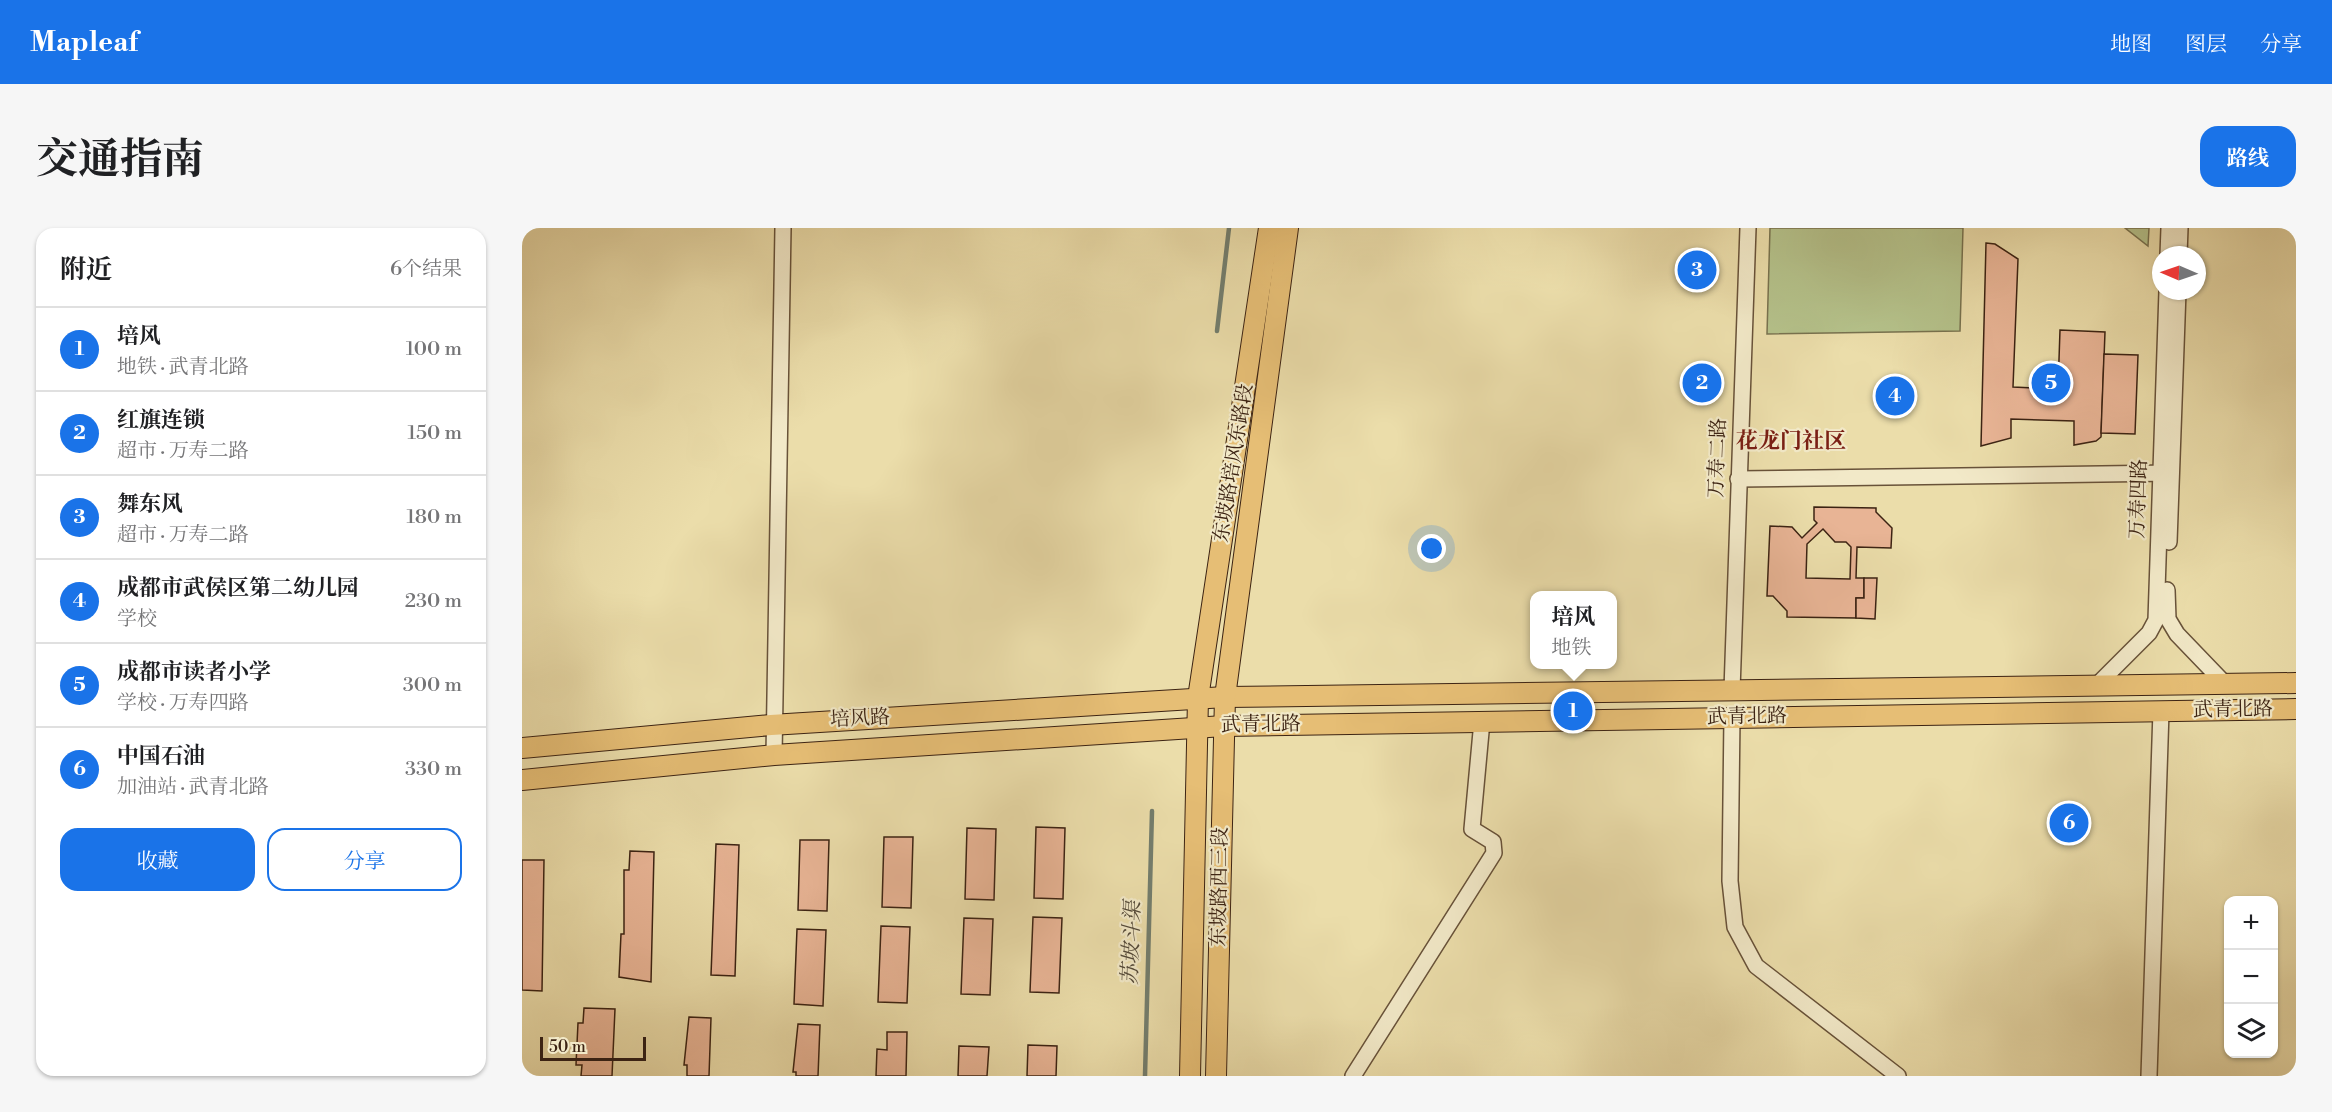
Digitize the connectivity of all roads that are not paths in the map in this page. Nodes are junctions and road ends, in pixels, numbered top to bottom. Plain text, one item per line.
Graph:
1 (783, 228) edge
2 (1269, 228) edge
3 (1288, 228) edge
4 (1748, 228) edge
5 (2169, 228) edge
6 (2180, 228) edge
7 (2168, 246) edge
8 (2179, 246) edge
9 (2167, 300) edge
10 (2177, 300) edge
11 (2166, 473) junction
12 (1738, 479) junction
13 (2296, 683) edge
14 (2097, 685) junction
15 (2226, 685) junction
16 (1732, 690) junction
17 (1226, 697) junction
18 (1198, 698) junction
19 (2296, 710) edge
20 (2161, 711) junction
21 (1732, 717) junction
22 (1482, 721) junction
23 (775, 724) junction
24 (1224, 726) junction
25 (1198, 727) junction
26 (522, 748) edge
27 (774, 755) junction
28 (522, 780) edge
29 (1190, 1076) edge
30 (1216, 1076) edge
31 (1353, 1076) edge
32 (1898, 1076) edge
33 (2149, 1076) edge

1 - 23 street
2 - 18 main road, 东坡路培风东路段
3 - 17 main road, 东坡路培风东路段
4 - 12 street, 万寿二路
5 - 7 street
6 - 8 street
9 - 11 street, 万寿四路
10 - 11 street, 万寿四路
11 - 12 street
11 - 14 street, 万寿四路
11 - 15 street, 万寿四路
12 - 16 street, 万寿二路
13 - 15 main road, 武青北路
14 - 15 main road, 武青北路
14 - 16 main road, 武青北路
16 - 17 main road, 武青北路
17 - 18 main road, 武青北路
17 - 24 main road, 东坡路西三段
18 - 23 main road, 培风路
18 - 25 main road, 东坡路西三段
19 - 20 main road, 武青北路
20 - 21 main road, 武青北路
20 - 33 street
21 - 22 main road, 武青北路
21 - 32 street
22 - 24 main road, 武青北路
22 - 31 street
23 - 26 main road, 培风路
23 - 27 street
24 - 25 main road, 武青北路
24 - 30 main road, 东坡路西三段
25 - 27 main road, 培风路
25 - 29 main road, 东坡路西三段
27 - 28 main road, 培风路

